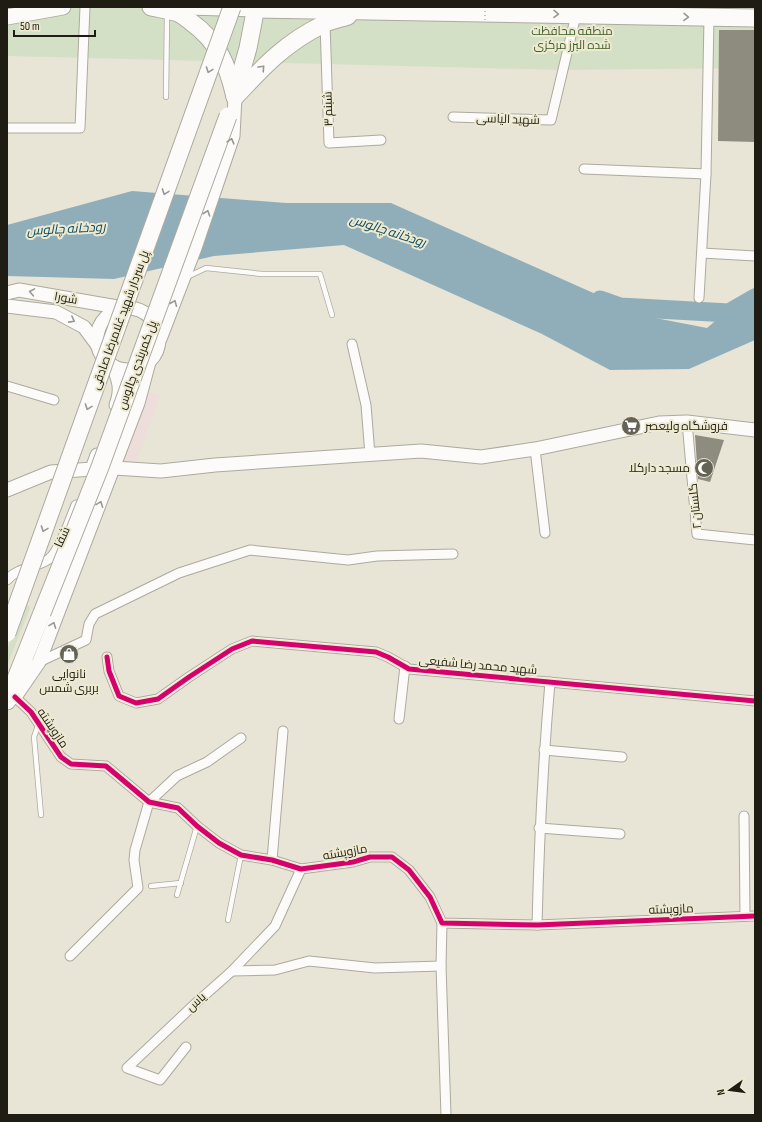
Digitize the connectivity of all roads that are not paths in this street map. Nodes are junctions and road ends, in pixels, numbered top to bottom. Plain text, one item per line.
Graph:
1 (63, 7) edge
2 (85, 7) edge
3 (187, 7) edge
4 (232, 7) edge
5 (159, 8) edge
6 (256, 8) edge
7 (363, 12) junction
8 (576, 15) junction
9 (7, 17) edge
10 (709, 18) junction
11 (755, 18) edge
12 (325, 23) junction
13 (166, 97) dead end
14 (235, 97) junction
15 (453, 118) dead end
16 (7, 128) edge
17 (381, 140) dead end
18 (584, 169) dead end
19 (706, 174) junction
20 (702, 253) junction
21 (755, 256) edge
22 (184, 279) junction
23 (7, 293) edge
24 (699, 298) dead end
25 (7, 306) edge
26 (125, 308) junction
27 (332, 315) dead end
28 (160, 339) junction
29 (352, 344) dead end
30 (98, 346) junction
31 (149, 362) junction
32 (113, 366) junction
33 (7, 386) edge
34 (120, 394) junction
35 (54, 400) dead end
36 (138, 403) junction
37 (687, 422) junction
38 (755, 430) edge
39 (535, 449) junction
40 (370, 455) junction
41 (114, 468) junction
42 (92, 469) junction
43 (7, 490) edge
44 (544, 533) dead end
45 (755, 540) edge
46 (453, 554) dead end
47 (7, 580) edge
48 (7, 633) edge
49 (107, 657) dead end
50 (39, 662) junction
51 (405, 666) junction
52 (550, 682) junction
53 (10, 700) edge
54 (755, 701) edge
55 (399, 719) dead end
56 (39, 723) junction
57 (283, 731) dead end
58 (241, 738) dead end
59 (544, 750) junction
60 (622, 757) dead end
61 (149, 802) junction
62 (41, 815) dead end
63 (744, 816) dead end
64 (197, 826) junction
65 (539, 828) junction
66 (620, 834) dead end
67 (241, 855) junction
68 (272, 860) junction
69 (301, 869) junction
70 (181, 883) junction
71 (151, 886) dead end
72 (177, 895) dead end
73 (745, 916) junction
74 (755, 916) edge
75 (228, 920) dead end
76 (442, 923) junction
77 (537, 924) junction
78 (70, 956) dead end
79 (441, 966) junction
80 (232, 971) junction
81 (186, 1047) dead end
82 (446, 1115) edge

1 - 9 main road
2 - 16 street
3 - 6 main road
4 -> 48 highway, پل سردار شهید غلامرضا صادقی, bridge
5 - 13 lane
5 - 14 highway
6 - 7 highway
6 - 14 highway, پل کمربندی چالوس
7 -> 8 highway
7 - 12 highway
8 -> 10 highway
8 - 15 street, شهید الیاسی
10 - 11 highway
10 - 19 street
14 -> 12 highway
12 - 17 street, شبنم ۳
22 -> 14 street
14 - 53 highway, پل کمربندی چالوس, bridge
18 - 19 street
19 - 20 street
20 - 21 street
20 - 24 street
22 - 27 lane
28 -> 22 street
26 -> 23 street, شورا
25 -> 30 street, شورا
26 - 28 street
26 - 30 street
28 - 31 street
29 - 40 street
30 - 32 street
31 - 32 street
31 - 36 street
32 - 34 street
33 - 35 street
34 - 36 street
34 - 42 street
36 - 41 street
37 - 38 street
37 - 39 street
37 - 45 street, گلستان ۲
39 - 40 street
39 - 44 street
40 - 41 street
50 -> 41 street
42 - 43 street
42 - 47 street, شفا
46 - 50 street
49 - 51 street, شهید محمد رضا شفیعی
50 - 53 street
51 - 52 street, شهید محمد رضا شفیعی
51 - 55 street
52 - 54 street, شهید محمد رضا شفیعی
52 - 59 street
53 - 56 street, مازوپشته
56 - 61 street, مازوپشته
56 - 62 lane
57 - 68 street
58 - 61 street
59 - 60 street
59 - 65 street
61 - 64 street, مازوپشته
61 - 78 street
63 - 73 street
64 - 67 street, مازوپشته
64 - 70 lane
65 - 66 street
65 - 77 street
67 - 68 street, مازوپشته
67 - 75 lane
68 - 69 street, مازوپشته
69 - 76 street, مازوپشته
69 - 80 street, یاس
70 - 71 lane
70 - 72 lane
73 - 74 street, مازوپشته
73 - 77 street, مازوپشته
76 - 77 street, مازوپشته
76 - 79 street
79 - 80 street
79 - 82 street
80 - 81 street, یاس

